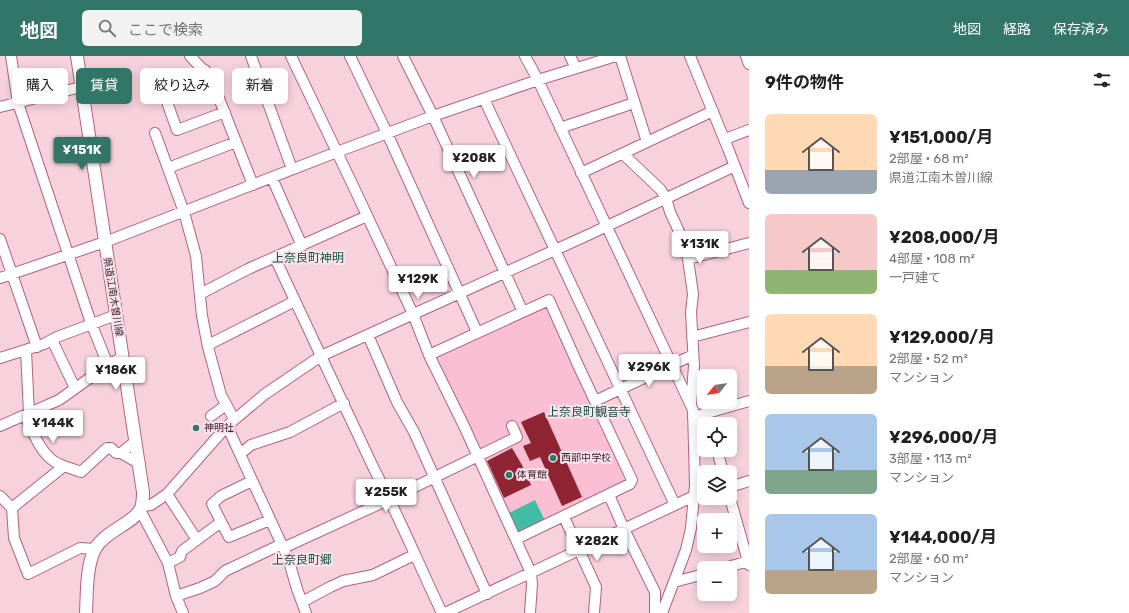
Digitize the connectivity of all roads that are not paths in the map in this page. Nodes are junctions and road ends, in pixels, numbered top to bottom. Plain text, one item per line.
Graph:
1 (11, 56) edge
2 (77, 56) edge
3 (190, 56) edge
4 (251, 56) edge
5 (291, 56) edge
6 (350, 56) edge
7 (403, 56) edge
8 (525, 56) edge
9 (570, 56) edge
10 (616, 56) edge
11 (620, 56) edge
12 (690, 56) edge
13 (746, 56) edge
14 (749, 64) edge
15 (13, 68) edge
16 (79, 68) edge
17 (202, 68) edge
18 (576, 68) junction
19 (538, 80) junction
20 (484, 99) junction
21 (634, 103) junction
22 (14, 104) edge
23 (18, 104) edge
24 (84, 104) edge
25 (222, 104) edge
26 (168, 105) dead end
27 (0, 107) edge
28 (713, 111) junction
29 (225, 112) junction
30 (433, 116) junction
31 (560, 128) junction
32 (749, 130) edge
33 (156, 133) dead end
34 (387, 133) junction
35 (725, 139) junction
36 (236, 142) junction
37 (647, 142) junction
38 (337, 152) junction
39 (623, 154) junction
40 (735, 166) junction
41 (168, 168) junction
42 (292, 169) junction
43 (581, 173) junction
44 (272, 178) junction
45 (253, 185) junction
46 (666, 198) junction
47 (749, 203) edge
48 (184, 212) junction
49 (368, 216) junction
50 (606, 226) junction
51 (0, 239) edge
52 (105, 242) junction
53 (749, 243) edge
54 (302, 246) junction
55 (556, 250) junction
56 (68, 255) junction
57 (275, 258) junction
58 (688, 259) junction
59 (504, 272) junction
60 (12, 274) junction
61 (0, 278) edge
62 (459, 293) junction
63 (200, 294) junction
64 (295, 301) junction
65 (523, 312) junction
66 (413, 314) junction
67 (116, 315) junction
68 (749, 322) edge
69 (91, 323) junction
70 (477, 332) junction
71 (368, 335) junction
72 (692, 337) junction
73 (52, 340) junction
74 (208, 345) junction
75 (37, 347) junction
76 (26, 350) junction
77 (429, 355) junction
78 (693, 355) junction
79 (321, 356) junction
80 (123, 357) junction
81 (0, 358) edge
82 (108, 365) junction
83 (670, 365) junction
84 (75, 388) junction
85 (622, 389) junction
86 (595, 401) junction
87 (749, 401) edge
88 (344, 403) junction
89 (226, 405) junction
90 (691, 406) junction
91 (707, 413) junction
92 (27, 415) junction
93 (211, 416) dead end
94 (693, 417) junction
95 (708, 417) edge
96 (230, 423) junction
97 (0, 426) edge
98 (512, 426) dead end
99 (136, 441) junction
100 (121, 453) junction
101 (240, 454) junction
102 (478, 456) junction
103 (140, 464) junction
104 (64, 466) junction
105 (697, 469) edge
106 (434, 478) junction
107 (252, 481) junction
108 (749, 481) edge
109 (737, 485) edge
110 (167, 494) junction
111 (609, 495) junction
112 (0, 496) edge
113 (697, 496) edge
114 (390, 499) junction
115 (697, 503) edge
116 (675, 505) junction
117 (732, 505) edge
118 (12, 508) junction
119 (141, 508) junction
120 (564, 517) junction
121 (270, 520) junction
122 (221, 522) junction
123 (624, 529) junction
124 (516, 539) junction
125 (197, 540) junction
126 (282, 546) junction
127 (95, 549) junction
128 (579, 550) junction
129 (414, 555) junction
130 (749, 562) edge
131 (168, 563) junction
132 (737, 565) edge
133 (531, 573) junction
134 (697, 576) edge
135 (674, 582) junction
136 (487, 594) junction
137 (176, 596) junction
138 (302, 602) junction
139 (86, 613) edge
140 (183, 613) edge
141 (306, 613) edge
142 (443, 613) edge
143 (530, 613) edge
144 (594, 613) edge
145 (655, 613) edge
146 (662, 613) edge

1 - 15 street
2 - 16 main road, 県道江南木曽川線
3 - 17 street
4 - 42 street
5 - 38 street
6 - 34 street
7 - 30 street
8 - 19 street
9 - 18 street
10 - 18 street
11 - 21 street
12 - 28 street
13 - 14 street
18 - 19 street
19 - 20 street
19 - 31 street
20 - 30 street
20 - 55 street
21 - 31 street
21 - 37 street
22 - 27 street
23 - 56 street
24 - 52 main road, 県道江南木曽川線
25 - 29 street
26 - 29 street
28 - 35 street
28 - 37 street
29 - 36 street
30 - 34 street
30 - 59 street
31 - 43 street
32 - 35 street
33 - 41 street
34 - 38 street
34 - 62 street
35 - 40 street
36 - 41 street
36 - 45 street
37 - 39 street
38 - 42 street
38 - 49 street
39 - 43 street
39 - 46 street
40 - 46 street
40 - 47 street
41 - 48 street
42 - 44 street
43 - 50 street
44 - 45 street
44 - 54 street
45 - 48 street
46 - 50 street
46 - 58 street
48 - 52 street
48 - 63 street
49 - 54 street
49 - 66 street
50 - 55 street
50 - 83 street
51 - 60 street
52 - 56 street
52 - 67 main road, 県道江南木曽川線
53 - 58 street
54 - 57 street
55 - 59 street
55 - 85 street
56 - 60 street
56 - 69 street
57 - 63 street
57 - 64 street
58 - 72 street
59 - 62 street
59 - 65 street
60 - 61 street
60 - 75 street
62 - 66 street
62 - 70 street
63 - 74 street
64 - 74 street
64 - 79 street
65 - 70 street
65 - 86 street
66 - 71 street
66 - 77 street
67 - 69 street
67 - 80 main road, 県道江南木曽川線
68 - 72 street
69 - 73 street
69 - 82 street
70 - 77 street
71 - 79 street
71 - 106 street
72 - 78 street
73 - 75 street
73 - 84 street
74 - 89 street
75 - 76 street
76 - 81 street
76 - 92 street
77 - 102 street
78 - 83 street
78 - 90 street
79 - 88 street
79 - 96 street
80 - 82 street
80 - 99 main road, 県道江南木曽川線
82 - 84 street
83 - 85 street
83 - 90 street
84 - 92 street
85 - 86 street
85 - 116 street
86 - 111 street
87 - 91 street
88 - 101 street
88 - 114 street
89 - 93 street
89 - 96 street
90 - 94 street
91 - 94 street
91 - 95 street
92 - 97 street
92 - 104 street
94 - 105 street
96 - 101 street
96 - 110 street
98 - 102 street
99 - 100 street
99 - 103 main road, 県道江南木曽川線
100 - 103 street
100 - 104 street
101 - 107 street
102 - 106 street
102 - 124 street
103 - 119 main road, 県道江南木曽川線
104 - 118 street
106 - 114 street
106 - 136 street
107 - 121 street
107 - 122 street
108 - 109 street
110 - 119 street
110 - 125 street
111 - 120 street
111 - 123 street
112 - 118 street
113 - 116 street
114 - 126 street
114 - 129 street
115 - 135 street
116 - 123 street
117 - 130 street
118 - 127 street
119 - 127 main road
119 - 131 street
120 - 124 street
120 - 128 street
121 - 122 street
121 - 126 street
122 - 125 street
123 - 128 street
123 - 145 street
124 - 133 street
125 - 131 street
126 - 137 street
126 - 138 street
127 - 139 main road
128 - 133 street
128 - 144 street
129 - 138 street
129 - 142 street
130 - 132 street
131 - 137 street
133 - 136 street
133 - 143 street
134 - 135 street
135 - 146 street
136 - 142 street
137 - 140 street
138 - 141 street

